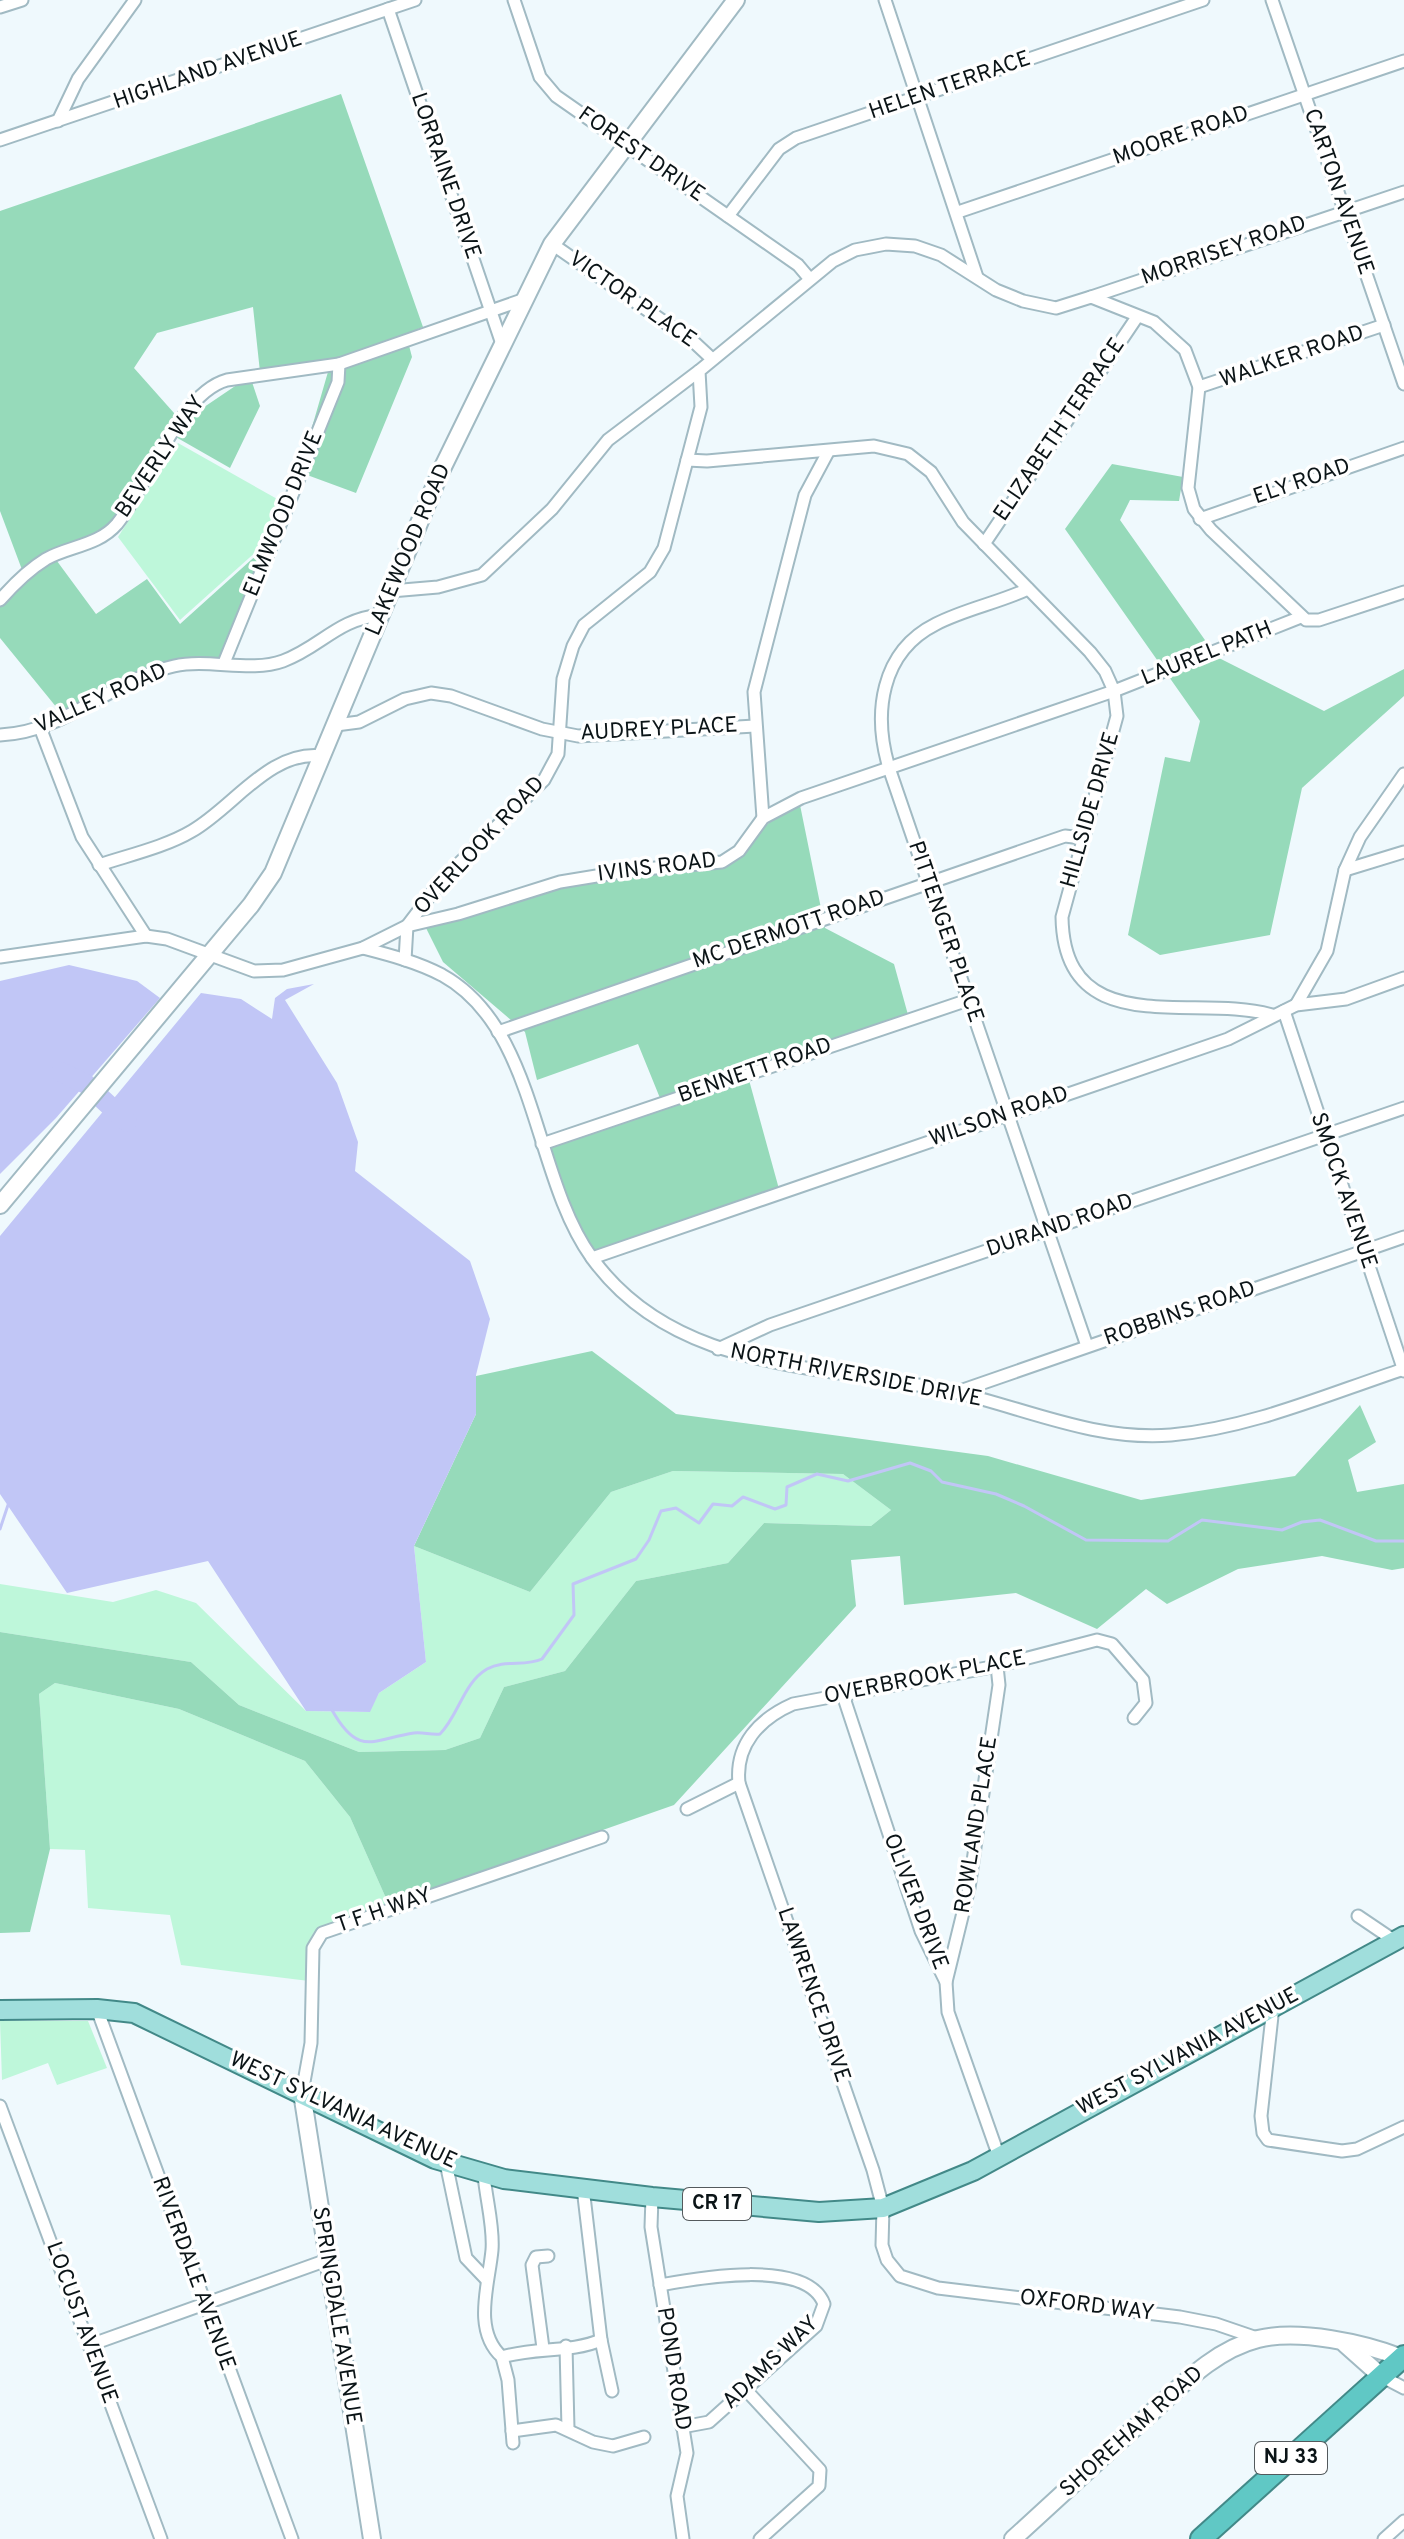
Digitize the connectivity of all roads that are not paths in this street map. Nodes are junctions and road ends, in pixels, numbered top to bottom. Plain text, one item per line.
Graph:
1 (22, 0) edge
2 (135, 0) edge
3 (415, 0) edge
4 (514, 0) edge
5 (736, 0) edge
6 (885, 0) edge
7 (1203, 0) edge
8 (1272, 0) edge
9 (0, 7) edge
10 (388, 9) junction
11 (1404, 61) edge
12 (1305, 94) junction
13 (918, 97) junction
14 (58, 121) junction
15 (0, 140) edge
16 (626, 145) junction
17 (1404, 192) edge
18 (1345, 211) junction
19 (958, 212) junction
20 (728, 216) junction
21 (552, 244) junction
22 (977, 277) junction
23 (809, 278) junction
24 (1091, 297) junction
25 (525, 299) junction
26 (491, 309) junction
27 (1137, 317) junction
28 (1384, 325) junction
29 (502, 344) junction
30 (711, 358) junction
31 (339, 364) junction
32 (699, 371) junction
33 (1404, 384) edge
34 (1199, 387) junction
35 (1404, 448) edge
36 (828, 452) junction
37 (687, 460) junction
38 (1200, 519) junction
39 (984, 544) junction
40 (1028, 589) junction
41 (391, 591) junction
42 (1404, 592) edge
43 (0, 600) edge
44 (381, 615) junction
45 (1301, 617) junction
46 (224, 663) junction
47 (1114, 691) junction
48 (336, 725) junction
49 (755, 726) junction
50 (41, 730) junction
51 (560, 732) junction
52 (0, 735) edge
53 (323, 756) junction
54 (889, 768) junction
55 (1404, 774) edge
56 (763, 818) junction
57 (1082, 838) junction
58 (1404, 852) edge
59 (99, 865) junction
60 (1345, 870) junction
61 (928, 883) junction
62 (407, 926) junction
63 (146, 936) junction
64 (363, 948) junction
65 (209, 955) junction
66 (0, 957) edge
67 (405, 960) junction
68 (1404, 978) edge
69 (968, 1000) junction
70 (1296, 1005) junction
71 (1278, 1013) junction
72 (498, 1032) junction
73 (1404, 1108) edge
74 (1007, 1115) junction
75 (1324, 1135) junction
76 (542, 1144) junction
77 (0, 1205) edge
78 (1046, 1230) junction
79 (1404, 1237) edge
80 (1364, 1251) junction
81 (592, 1258) junction
82 (1087, 1346) junction
83 (717, 1349) junction
84 (1404, 1369) edge
85 (956, 1392) junction
86 (997, 1666) junction
87 (843, 1695) junction
88 (1134, 1718) dead end
89 (739, 1783) junction
90 (687, 1809) dead end
91 (602, 1837) dead end
92 (1358, 1916) dead end
93 (1399, 1938) edge
94 (946, 1982) junction
95 (1273, 2007) junction
96 (97, 2009) junction
97 (0, 2010) edge
98 (302, 2093) junction
99 (0, 2106) edge
100 (1404, 2127) edge
101 (998, 2154) junction
102 (446, 2163) junction
103 (484, 2175) junction
104 (583, 2188) junction
105 (652, 2197) junction
106 (883, 2208) junction
107 (548, 2256) dead end
108 (327, 2260) junction
109 (486, 2279) junction
110 (660, 2285) junction
111 (204, 2303) junction
112 (1259, 2339) junction
113 (601, 2340) junction
114 (1345, 2344) junction
115 (90, 2345) junction
116 (566, 2346) junction
117 (543, 2348) junction
118 (502, 2357) junction
119 (1403, 2358) edge
120 (1381, 2376) junction
121 (1404, 2388) edge
122 (746, 2390) junction
123 (612, 2391) dead end
124 (682, 2427) junction
125 (568, 2429) junction
126 (644, 2437) dead end
127 (1404, 2521) edge
128 (161, 2539) edge
129 (292, 2539) edge
130 (372, 2539) edge
131 (683, 2539) edge
132 (760, 2539) edge
133 (1013, 2539) edge
134 (1201, 2539) edge
135 (1384, 2539) edge

1 - 9 street
2 - 14 street
3 - 10 street, HIGHLAND AVENUE
4 - 16 street, FOREST DRIVE
5 - 16 street, LAKEWOOD ROAD
6 - 13 street
7 - 13 street, HELEN TERRACE
8 - 12 street, CARTON AVENUE
10 - 14 street, HIGHLAND AVENUE
10 - 26 street, LORRAINE DRIVE
11 - 12 street, MOORE ROAD
12 - 18 street, CARTON AVENUE
12 - 19 street, MOORE ROAD
13 - 19 street
13 - 20 street, HELEN TERRACE
14 - 15 street, HIGHLAND AVENUE
16 - 20 street, FOREST DRIVE
16 - 21 street, LAKEWOOD ROAD
17 - 18 street, MORRISEY ROAD
18 - 24 street, MORRISEY ROAD
18 - 28 street, CARTON AVENUE
19 - 22 street
20 - 23 street, FOREST DRIVE
21 - 25 street, LAKEWOOD ROAD
21 - 30 street, VICTOR PLACE
22 - 23 street, MORRISEY ROAD
22 - 24 street, MORRISEY ROAD
23 - 30 street, MORRISEY ROAD
24 - 27 street
25 - 26 street, BEVERLY WAY
25 - 29 street, LAKEWOOD ROAD
26 - 29 street, LORRAINE DRIVE
26 - 31 street, BEVERLY WAY
27 - 34 street
27 - 39 street, ELIZABETH TERRACE
28 - 33 street, CARTON AVENUE
28 - 34 street, WALKER ROAD
29 - 41 street, LAKEWOOD ROAD
30 - 32 street, MORRISEY ROAD
31 - 43 street, BEVERLY WAY
31 - 46 street, ELMWOOD DRIVE
32 - 37 street, OVERLOOK ROAD
32 - 41 street
34 - 38 street
35 - 38 street, ELY ROAD
36 - 37 street, HILLSIDE DRIVE
36 - 39 street, HILLSIDE DRIVE
36 - 49 street
37 - 51 street, OVERLOOK ROAD
38 - 45 street
39 - 40 street, HILLSIDE DRIVE
40 - 47 street, HILLSIDE DRIVE
40 - 54 street, PITTENGER PLACE
41 - 44 street, LAKEWOOD ROAD
42 - 45 street, LAUREL PATH
44 - 46 street, VALLEY ROAD
44 - 48 street, LAKEWOOD ROAD
45 - 47 street, LAUREL PATH
46 - 50 street, VALLEY ROAD
47 - 54 street, IVINS ROAD
47 - 57 street, HILLSIDE DRIVE
48 - 51 street, AUDREY PLACE
48 - 53 street, LAKEWOOD ROAD
49 - 51 street, AUDREY PLACE
49 - 56 street
50 - 52 street, VALLEY ROAD
50 - 59 street
51 - 62 street, OVERLOOK ROAD
53 - 59 street
53 - 65 street, LAKEWOOD ROAD
54 - 56 street, IVINS ROAD
54 - 61 street, PITTENGER PLACE
55 - 60 street
56 - 62 street, IVINS ROAD
57 - 61 street, MC DERMOTT ROAD
57 - 71 street, HILLSIDE DRIVE
58 - 60 street
59 - 63 street
60 - 70 street
61 - 69 street, PITTENGER PLACE
61 - 72 street, MC DERMOTT ROAD
62 - 64 street, IVINS ROAD
62 - 67 street, OVERLOOK ROAD
63 - 65 street, IVINS ROAD
63 - 66 street
64 - 65 street, IVINS ROAD
64 - 67 street, NORTH RIVERSIDE DRIVE
65 - 77 street, LAKEWOOD ROAD
67 - 72 street, NORTH RIVERSIDE DRIVE
68 - 70 street, WILSON ROAD
69 - 74 street, PITTENGER PLACE
69 - 76 street, BENNETT ROAD
70 - 71 street, WILSON ROAD
71 - 74 street, WILSON ROAD
71 - 75 street, SMOCK AVENUE
72 - 76 street, NORTH RIVERSIDE DRIVE
73 - 75 street, DURAND ROAD
74 - 78 street, PITTENGER PLACE
74 - 81 street, WILSON ROAD
75 - 78 street, DURAND ROAD
75 - 80 street, SMOCK AVENUE
76 - 81 street, NORTH RIVERSIDE DRIVE
78 - 82 street, PITTENGER PLACE
78 - 83 street, DURAND ROAD
79 - 80 street, ROBBINS ROAD
80 - 82 street, ROBBINS ROAD
80 - 84 street, SMOCK AVENUE
81 - 83 street, NORTH RIVERSIDE DRIVE
82 - 85 street, ROBBINS ROAD
83 - 85 street, NORTH RIVERSIDE DRIVE
84 - 85 street, NORTH RIVERSIDE DRIVE
86 - 87 street, OVERBROOK PLACE
86 - 88 street, OVERBROOK PLACE
86 - 94 street, ROWLAND PLACE
87 - 89 street, OVERBROOK PLACE
87 - 94 street, OLIVER DRIVE
89 - 90 street
89 - 106 street, LAWRENCE DRIVE
91 - 98 street, T F H WAY
92 - 93 street
93 - 95 main road, WEST SYLVANIA AVENUE / CR 17
94 - 101 street, OLIVER DRIVE
95 - 100 street
95 - 101 main road, WEST SYLVANIA AVENUE / CR 17
96 - 97 main road, WEST SYLVANIA AVENUE / CR 17
96 - 98 main road, WEST SYLVANIA AVENUE / CR 17
96 - 111 street, RIVERDALE AVENUE
98 - 102 main road, WEST SYLVANIA AVENUE / CR 17
98 - 108 street, SPRINGDALE AVENUE
99 - 115 street, LOCUST AVENUE
101 - 106 main road, WEST SYLVANIA AVENUE / CR 17
102 - 103 main road, WEST SYLVANIA AVENUE / CR 17
102 - 109 street
103 - 104 main road, WEST SYLVANIA AVENUE / CR 17
103 - 109 street
104 - 105 main road, WEST SYLVANIA AVENUE / CR 17
104 - 113 street
105 - 106 main road, WEST SYLVANIA AVENUE / CR 17
105 - 110 street, POND ROAD
106 - 112 street, OXFORD WAY
107 - 117 street
108 - 111 street
108 - 130 street, SPRINGDALE AVENUE
109 - 118 street
110 - 122 street, ADAMS WAY
110 - 124 street, POND ROAD
111 - 115 street
111 - 129 street, RIVERDALE AVENUE
112 - 114 street, OXFORD WAY
112 - 133 street, SHOREHAM ROAD
113 - 116 street
113 - 123 street
114 - 119 street, OXFORD WAY
114 - 120 street
115 - 128 street, LOCUST AVENUE
116 - 117 street
116 - 125 street
117 - 118 street
118 - 125 street
119 - 120 highway, NJ 33
120 - 121 street
120 - 134 highway, NJ 33
122 - 124 street, ADAMS WAY
122 - 132 street
124 - 131 street, POND ROAD
125 - 126 street
127 - 135 street

